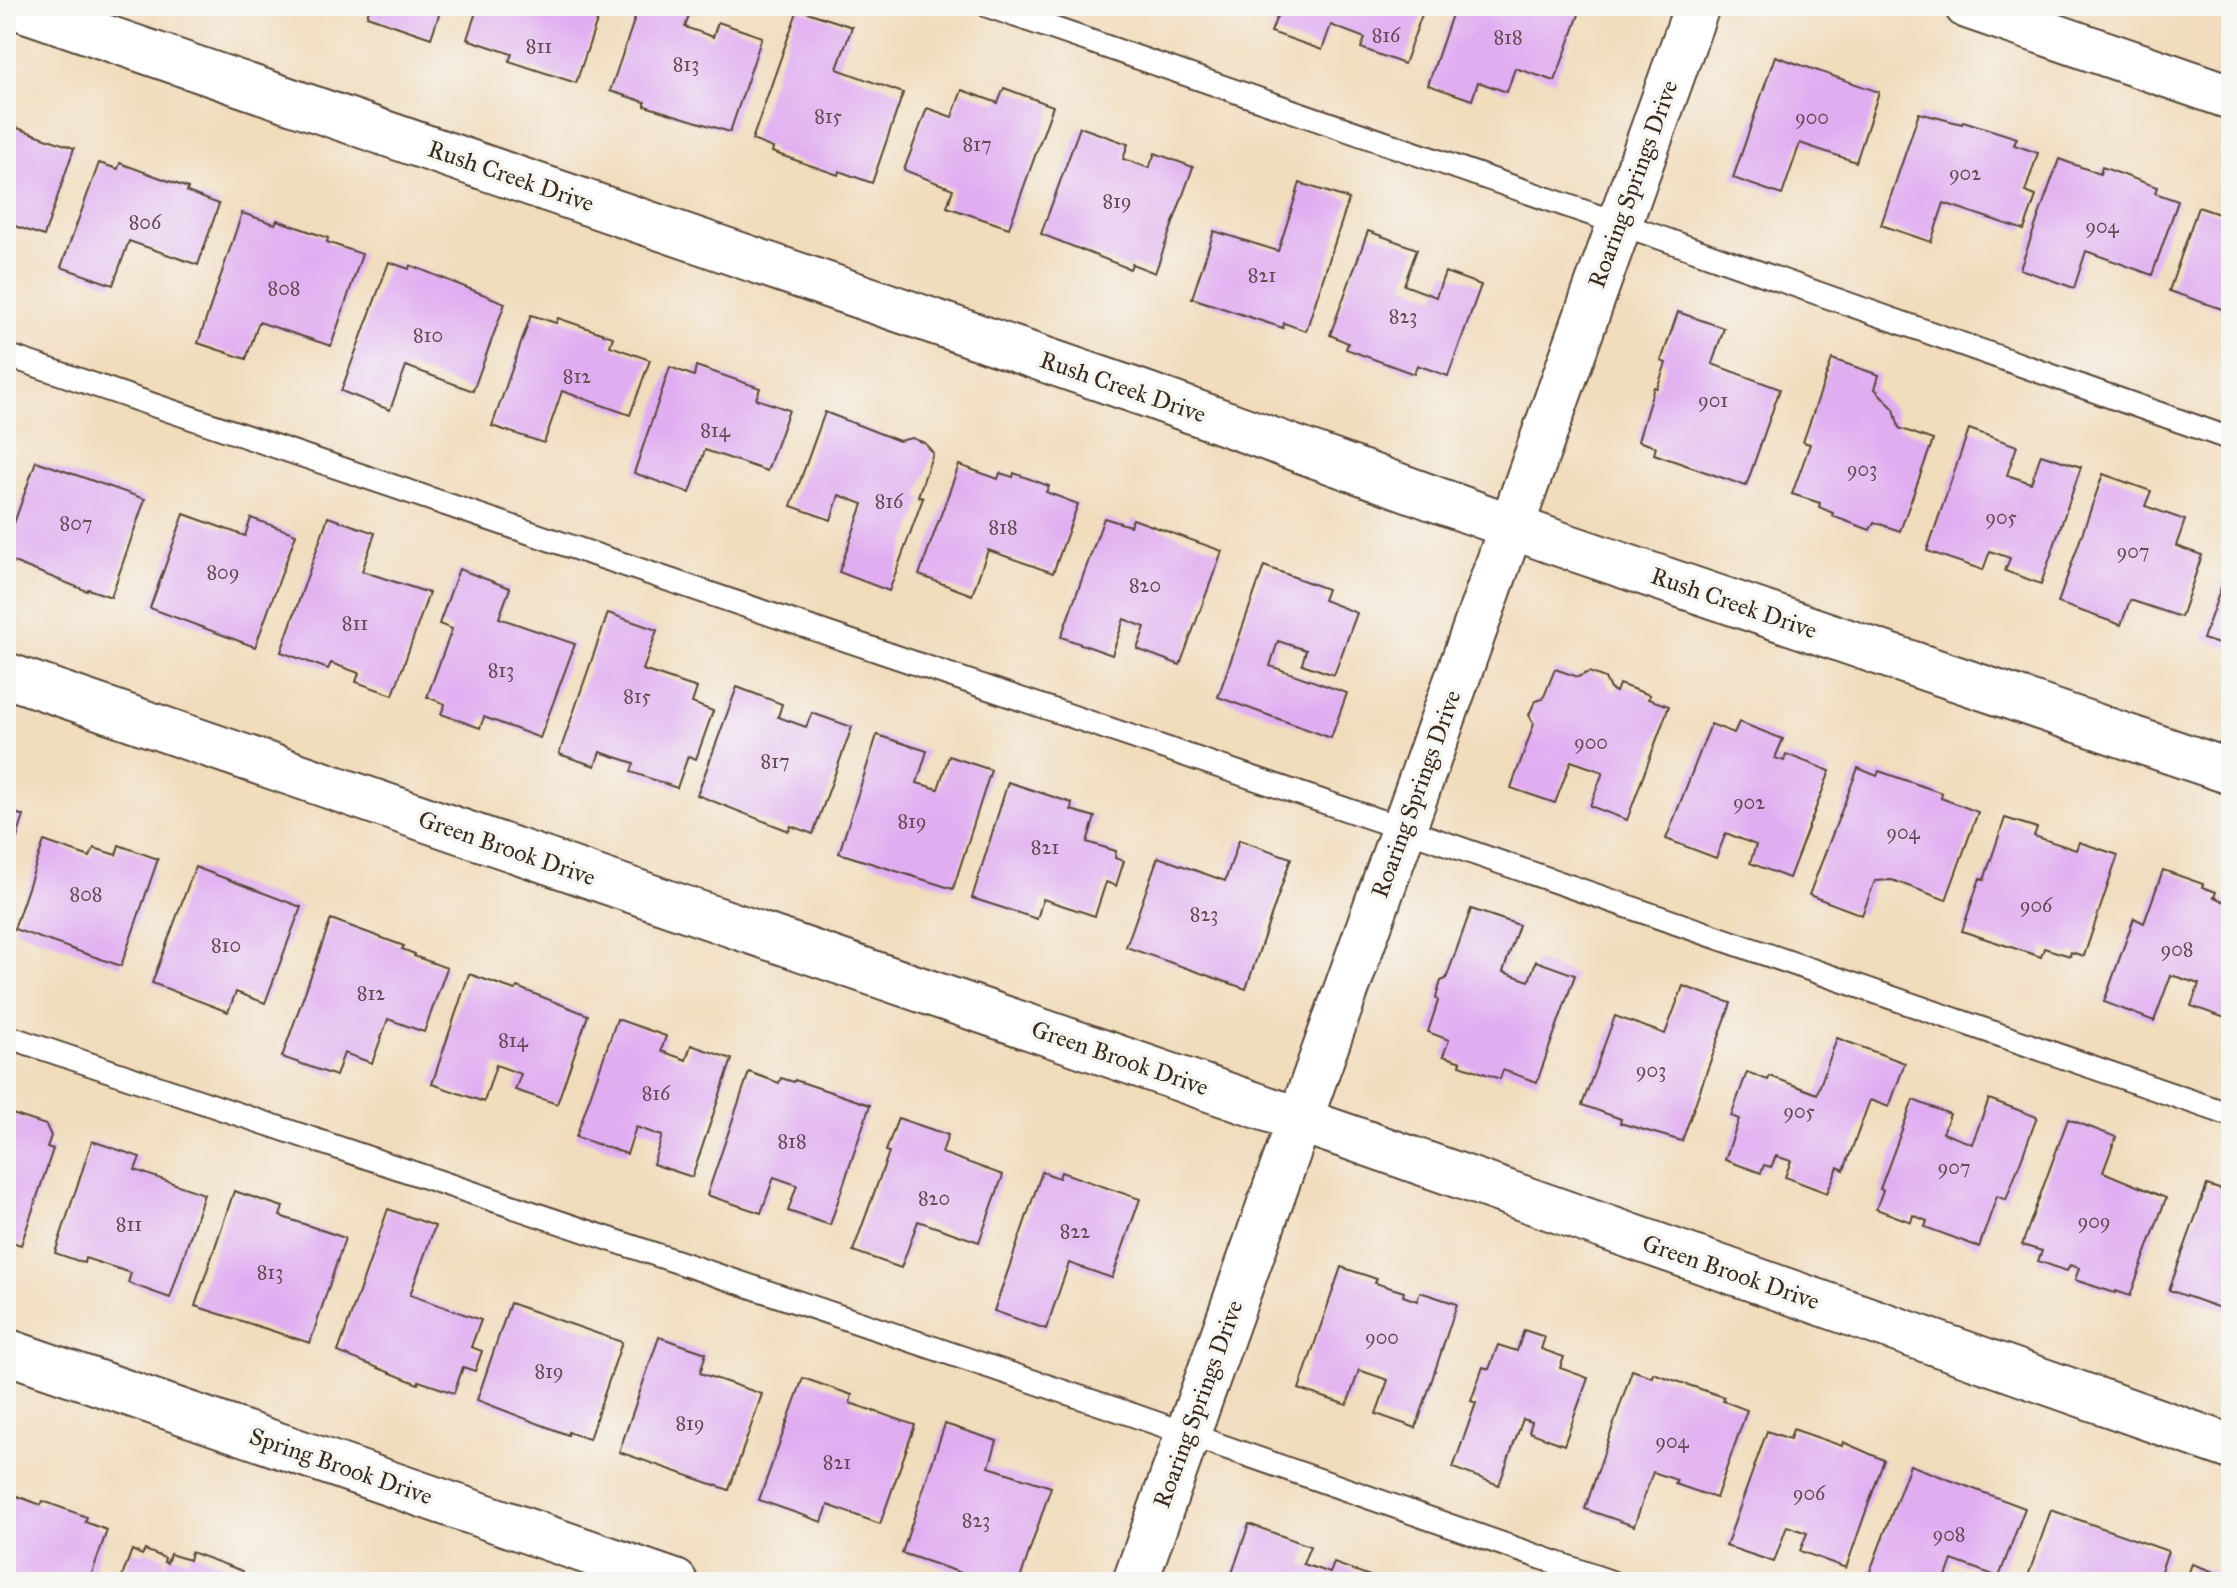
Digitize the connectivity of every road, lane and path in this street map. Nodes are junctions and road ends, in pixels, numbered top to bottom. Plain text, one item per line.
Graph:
1 (14, 6) edge
2 (988, 6) edge
3 (1697, 6) edge
4 (1967, 6) edge
5 (2231, 97) edge
6 (1619, 224) junction
7 (6, 355) edge
8 (2231, 439) edge
9 (1511, 526) junction
10 (6, 675) edge
11 (2231, 772) edge
12 (1404, 829) junction
13 (6, 1036) edge
14 (2231, 1115) edge
15 (1299, 1120) junction
16 (6, 1351) edge
17 (1188, 1434) junction
18 (2231, 1447) edge
19 (675, 1582) edge
20 (1135, 1582) edge
21 (1611, 1582) edge

1 - 9 street, Rush Creek Drive
2 - 6 lane
3 - 6 street, Roaring Springs Drive
4 - 5 street
6 - 8 lane
6 - 9 street, Roaring Springs Drive
7 - 12 lane
9 - 11 street, Rush Creek Drive
9 - 12 street, Roaring Springs Drive
10 - 15 street, Green Brook Drive
12 - 14 lane
12 - 15 street, Roaring Springs Drive
13 - 17 lane
15 - 17 street, Roaring Springs Drive
15 - 18 street, Green Brook Drive
16 - 19 street, Spring Brook Drive
17 - 20 street, Roaring Springs Drive
17 - 21 lane

